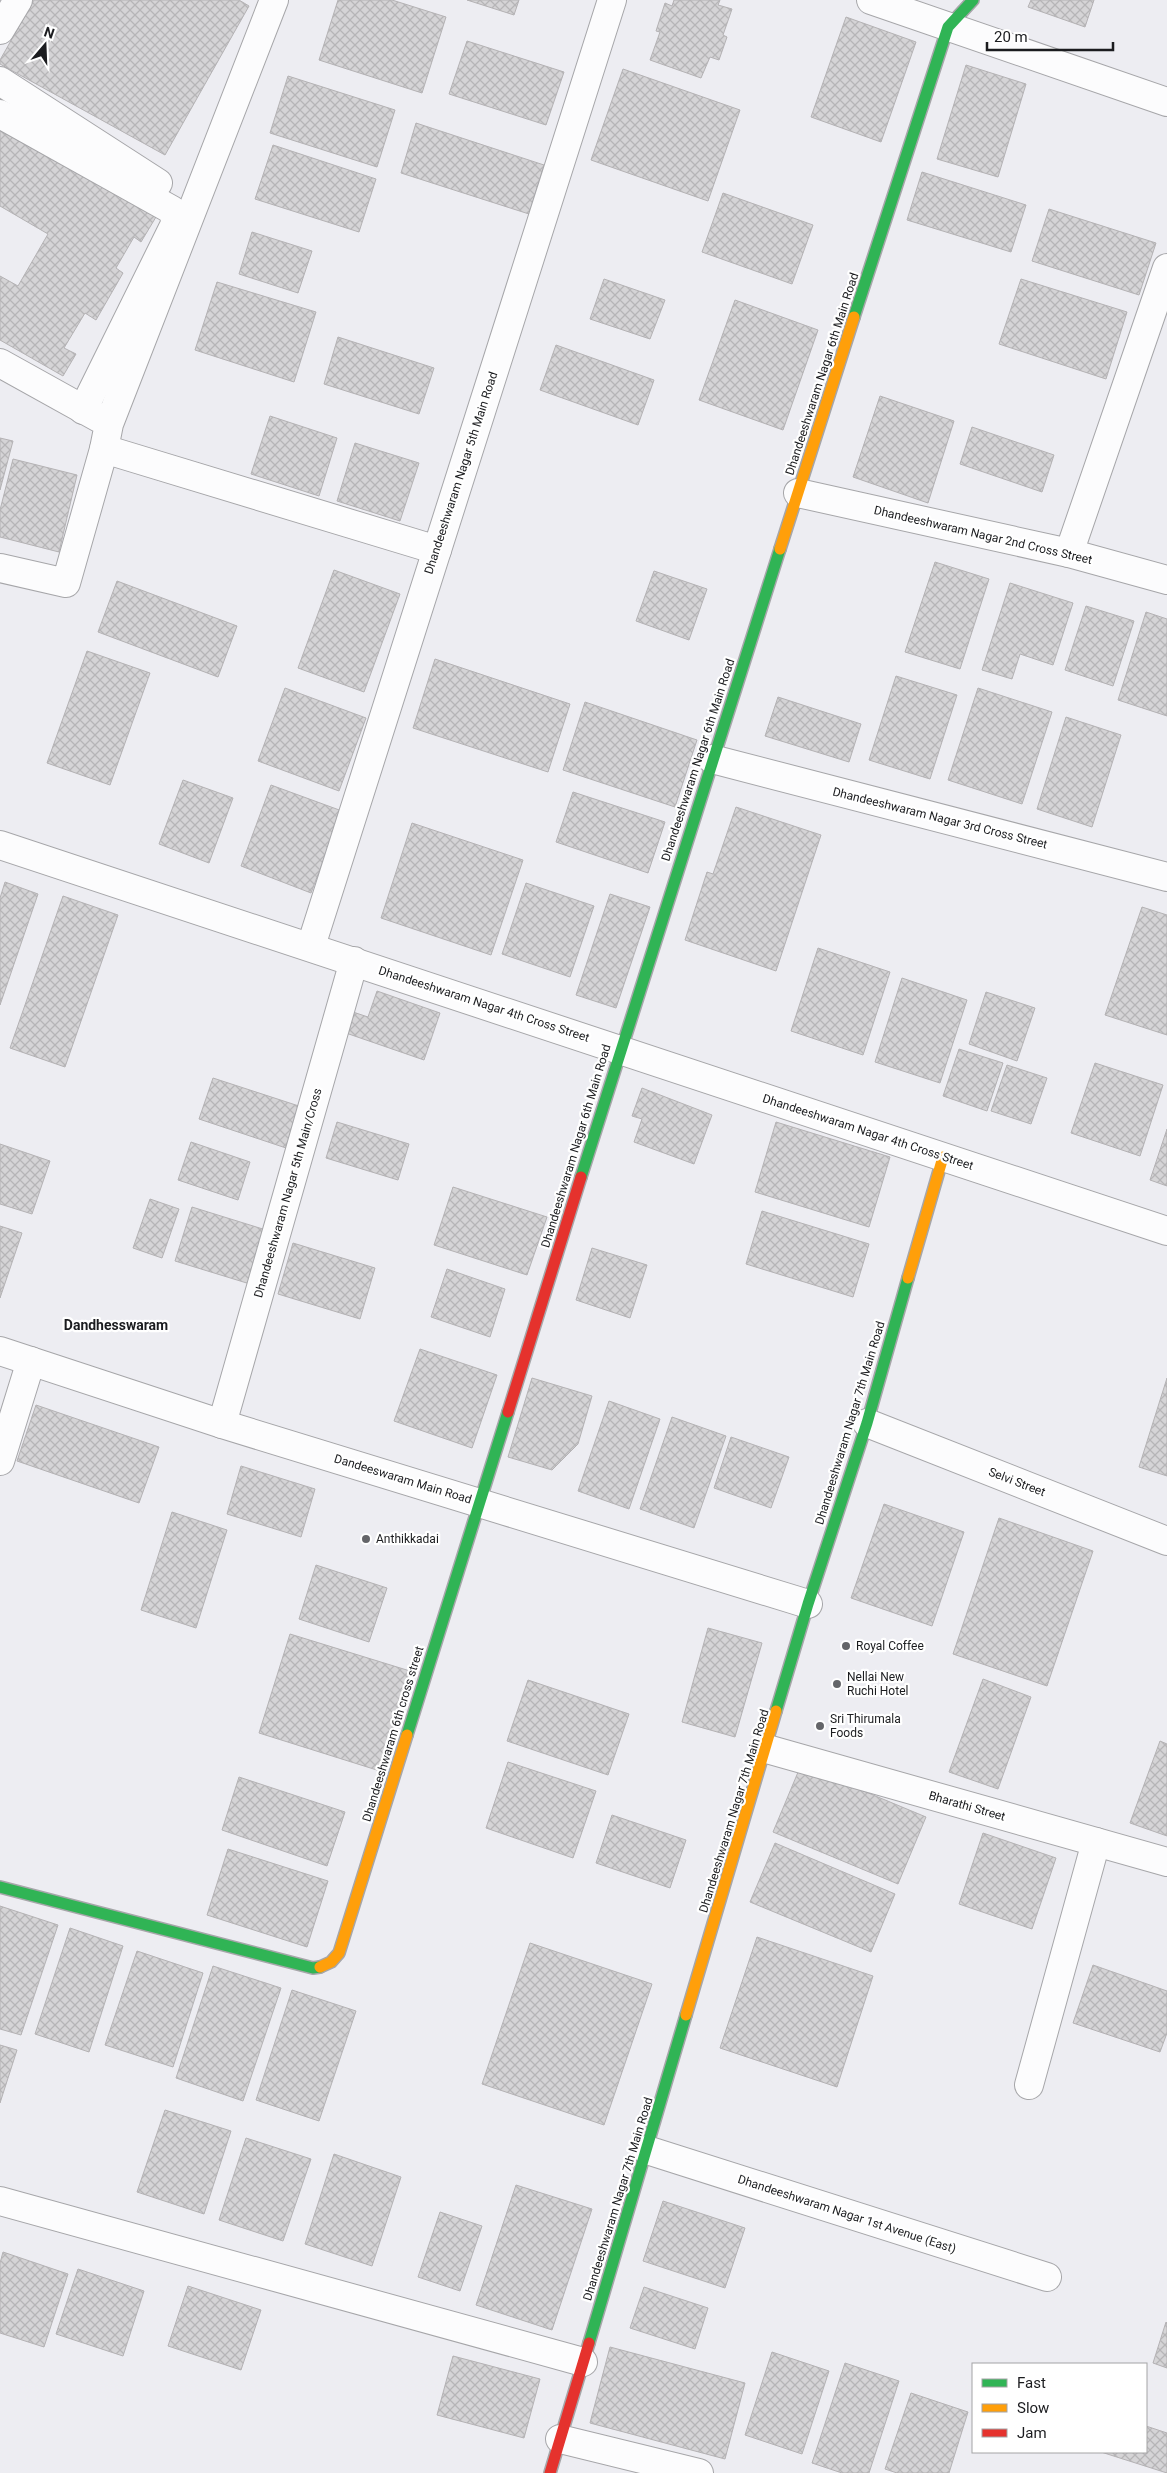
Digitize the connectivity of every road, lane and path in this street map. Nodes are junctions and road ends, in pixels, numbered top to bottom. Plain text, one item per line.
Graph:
1 (18, 0) edge
2 (612, 0) edge
3 (871, 0) edge
4 (973, 0) edge
5 (272, 1) edge
6 (948, 27) junction
7 (0, 30) edge
8 (0, 81) edge
9 (1167, 102) edge
10 (0, 114) edge
11 (193, 206) junction
12 (1167, 268) edge
13 (0, 363) edge
14 (83, 410) junction
15 (107, 436) junction
16 (798, 493) junction
17 (437, 550) junction
18 (1069, 553) junction
19 (0, 568) edge
20 (1167, 580) edge
21 (712, 760) junction
22 (0, 845) edge
23 (1167, 876) edge
24 (311, 946) junction
25 (354, 961) junction
26 (621, 1050) junction
27 (943, 1157) junction
28 (1167, 1231) edge
29 (0, 1351) edge
30 (31, 1361) junction
31 (867, 1423) junction
32 (222, 1424) junction
33 (0, 1460) edge
34 (479, 1502) junction
35 (1167, 1541) edge
36 (808, 1604) junction
37 (767, 1749) junction
38 (1096, 1842) junction
39 (1167, 1862) edge
40 (0, 1887) edge
41 (1029, 2085) dead end
42 (647, 2150) junction
43 (0, 2201) edge
44 (1047, 2278) dead end
45 (583, 2362) junction
46 (560, 2439) junction
47 (550, 2473) edge
48 (699, 2473) edge

1 - 7 street
2 - 17 street, Dhandeeshwaram Nagar 5th Main Road
3 - 6 street
4 - 6 street
5 - 11 street
6 - 9 street
6 - 16 street, Dhandeeshwaram Nagar 6th Main Road
8 - 11 street
10 - 14 street
11 - 15 street
12 - 18 street
13 - 14 street
14 - 15 street
15 - 17 street
15 - 19 street
16 - 18 street, Dhandeeshwaram Nagar 2nd Cross Street
16 - 21 street, Dhandeeshwaram Nagar 6th Main Road
17 - 24 street, Dhandeeshwaram Nagar 5th Main Road
18 - 20 street, Dhandeeshwaram Nagar 2nd Cross Street
21 - 23 street, Dhandeeshwaram Nagar 3rd Cross Street
21 - 26 street, Dhandeeshwaram Nagar 6th Main Road
22 - 24 street, Dhandeeshwaram Nagar 4th Cross Street
24 - 25 street, Dhandeeshwaram Nagar 4th Cross Street
25 - 26 street, Dhandeeshwaram Nagar 4th Cross Street
25 - 32 street, Dhandeeshwaram Nagar 5th Main/Cross
26 - 27 street, Dhandeeshwaram Nagar 4th Cross Street
26 - 34 street, Dhandeeshwaram Nagar 6th Main Road
27 - 28 street, Dhandeeshwaram Nagar 4th Cross Street
27 - 31 street, Dhandeeshwaram Nagar 7th Main Road
29 - 30 street, Dandeeswaram Main Road
30 - 32 street, Dandeeswaram Main Road
30 - 33 street
31 - 35 street, Selvi Street
31 - 36 street, Dhandeeshwaram Nagar 7th Main Road
32 - 34 street, Dandeeswaram Main Road
34 - 36 street, Dandeeswaram Main Road
34 - 40 street, Dhandeeshwaram 6th cross street
36 - 37 street, Dhandeeshwaram Nagar 7th Main Road
37 - 38 street, Bharathi Street
37 - 42 street, Dhandeeshwaram Nagar 7th Main Road
38 - 39 street, Bharathi Street
38 - 41 street
42 - 44 street, Dhandeeshwaram Nagar 1st Avenue (East)
42 - 45 street, Dhandeeshwaram Nagar 7th Main Road
43 - 45 street
45 - 46 street, Dhandeeshwaram Nagar 7th Main Road
46 - 47 street, Dhandeeshwaram Nagar 7th Main Road
46 - 48 street

